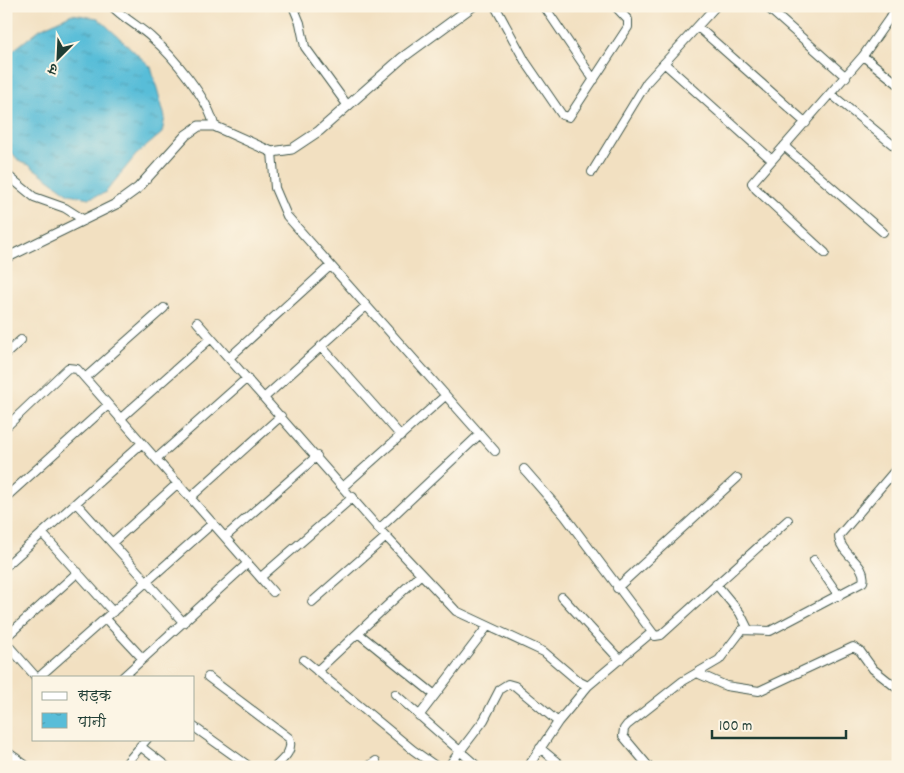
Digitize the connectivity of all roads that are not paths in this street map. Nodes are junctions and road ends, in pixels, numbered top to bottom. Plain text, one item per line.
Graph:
1 (112, 6) edge
2 (293, 6) edge
3 (473, 6) edge
4 (495, 6) edge
5 (544, 6) edge
6 (616, 6) edge
7 (716, 6) edge
8 (766, 6) edge
9 (895, 9) edge
10 (698, 27) junction
11 (863, 56) junction
12 (664, 63) junction
13 (846, 77) junction
14 (594, 80) junction
15 (898, 84) edge
16 (831, 94) junction
17 (348, 106) junction
18 (806, 122) junction
19 (214, 126) junction
20 (784, 146) junction
21 (898, 149) edge
22 (272, 152) junction
23 (772, 160) junction
24 (592, 172) dead end
25 (6, 174) edge
26 (84, 220) junction
27 (883, 232) dead end
28 (825, 252) dead end
29 (6, 258) edge
30 (330, 266) junction
31 (366, 306) junction
32 (164, 308) dead end
33 (196, 322) dead end
34 (211, 338) junction
35 (21, 340) dead end
36 (321, 346) junction
37 (6, 354) edge
38 (229, 358) junction
39 (85, 378) junction
40 (247, 378) junction
41 (445, 396) junction
42 (265, 398) junction
43 (108, 405) junction
44 (281, 416) junction
45 (120, 419) junction
46 (6, 427) edge
47 (480, 434) junction
48 (401, 436) junction
49 (142, 443) junction
50 (495, 451) dead end
51 (317, 456) junction
52 (157, 458) junction
53 (898, 467) edge
54 (524, 469) dead end
55 (737, 478) dead end
56 (178, 483) junction
57 (344, 486) junction
58 (7, 496) edge
59 (191, 497) junction
60 (352, 497) junction
61 (76, 503) junction
62 (788, 520) dead end
63 (213, 523) junction
64 (379, 529) junction
65 (42, 533) junction
66 (225, 537) junction
67 (386, 537) junction
68 (112, 543) junction
69 (814, 560) dead end
70 (248, 563) junction
71 (6, 566) edge
72 (78, 572) junction
73 (421, 574) junction
74 (261, 577) junction
75 (147, 582) junction
76 (716, 584) junction
77 (617, 588) junction
78 (273, 592) dead end
79 (839, 596) junction
80 (562, 597) dead end
81 (312, 602) dead end
82 (113, 612) junction
83 (106, 619) junction
84 (184, 622) junction
85 (488, 627) junction
86 (748, 629) junction
87 (358, 633) junction
88 (651, 634) junction
89 (6, 637) edge
90 (6, 643) edge
91 (143, 659) junction
92 (304, 660) dead end
93 (620, 660) junction
94 (317, 671) junction
95 (697, 673) junction
96 (129, 675) edge
97 (37, 676) edge
98 (39, 676) edge
99 (208, 677) dead end
100 (588, 686) junction
101 (898, 689) edge
102 (395, 694) dead end
103 (435, 695) junction
104 (419, 716) junction
105 (558, 722) junction
106 (195, 728) edge
107 (145, 740) edge
108 (140, 746) junction
109 (540, 748) junction
110 (6, 751) edge
111 (460, 752) junction
112 (16, 758) junction
113 (376, 761) dead end
114 (6, 767) edge
115 (28, 767) edge
116 (123, 767) edge
117 (167, 767) edge
118 (250, 767) edge
119 (275, 767) edge
120 (368, 767) edge
121 (437, 767) edge
122 (448, 767) edge
123 (478, 767) edge
124 (528, 767) edge
125 (564, 767) edge
126 (649, 767) edge

1 - 19 street
2 - 17 street
3 - 17 street
4 - 14 street
5 - 14 street
6 - 14 street
7 - 10 street
8 - 13 street
9 - 11 street
10 - 12 street
10 - 18 street
11 - 13 street
11 - 15 street
12 - 23 street
12 - 24 street
13 - 16 street
16 - 18 street
16 - 21 street
17 - 22 street
18 - 20 street
19 - 22 street
19 - 26 street
20 - 23 street
20 - 27 street
22 - 30 street
23 - 28 street
25 - 26 street
26 - 29 street
30 - 31 street
30 - 38 street
31 - 36 street
31 - 41 street
32 - 39 street
33 - 34 street
34 - 38 street
34 - 45 street
35 - 37 street
36 - 42 street
36 - 48 street
38 - 40 street
39 - 43 street
39 - 46 street
40 - 42 street
40 - 52 street
41 - 47 street
41 - 48 street
42 - 44 street
43 - 45 street
43 - 58 street
44 - 51 street
44 - 59 street
45 - 49 street
47 - 50 street
47 - 64 street
48 - 57 street
49 - 52 street
49 - 61 street
51 - 57 street
51 - 66 street
52 - 56 street
53 - 79 street
54 - 77 street
55 - 77 street
56 - 59 street
56 - 68 street
57 - 60 street
59 - 63 street
60 - 64 street
60 - 74 street
61 - 65 street
61 - 68 street
62 - 76 street
63 - 66 street
63 - 75 street
64 - 67 street
65 - 71 street
65 - 72 street
66 - 70 street
67 - 73 street
67 - 81 street
68 - 75 street
69 - 79 street
70 - 74 street
70 - 84 street
72 - 82 street
72 - 89 street
73 - 85 street
73 - 87 street
74 - 78 street
75 - 82 street
75 - 84 street
76 - 86 street
76 - 88 street
77 - 88 street
79 - 86 street
80 - 93 street
82 - 83 street
83 - 91 street
83 - 98 street
84 - 91 street
85 - 100 street
85 - 103 street
86 - 95 street
87 - 94 street
87 - 103 street
88 - 93 street
90 - 97 street
91 - 96 street
92 - 94 street
93 - 100 street
94 - 121 street
95 - 101 street
95 - 126 street
99 - 119 street
100 - 105 street
102 - 104 street
103 - 104 street
104 - 111 street
105 - 109 street
105 - 111 street
106 - 118 street
107 - 108 street
108 - 116 street
108 - 117 street
109 - 124 street
109 - 125 street
110 - 112 street
111 - 122 street
111 - 123 street
112 - 114 street
112 - 115 street
113 - 120 street

